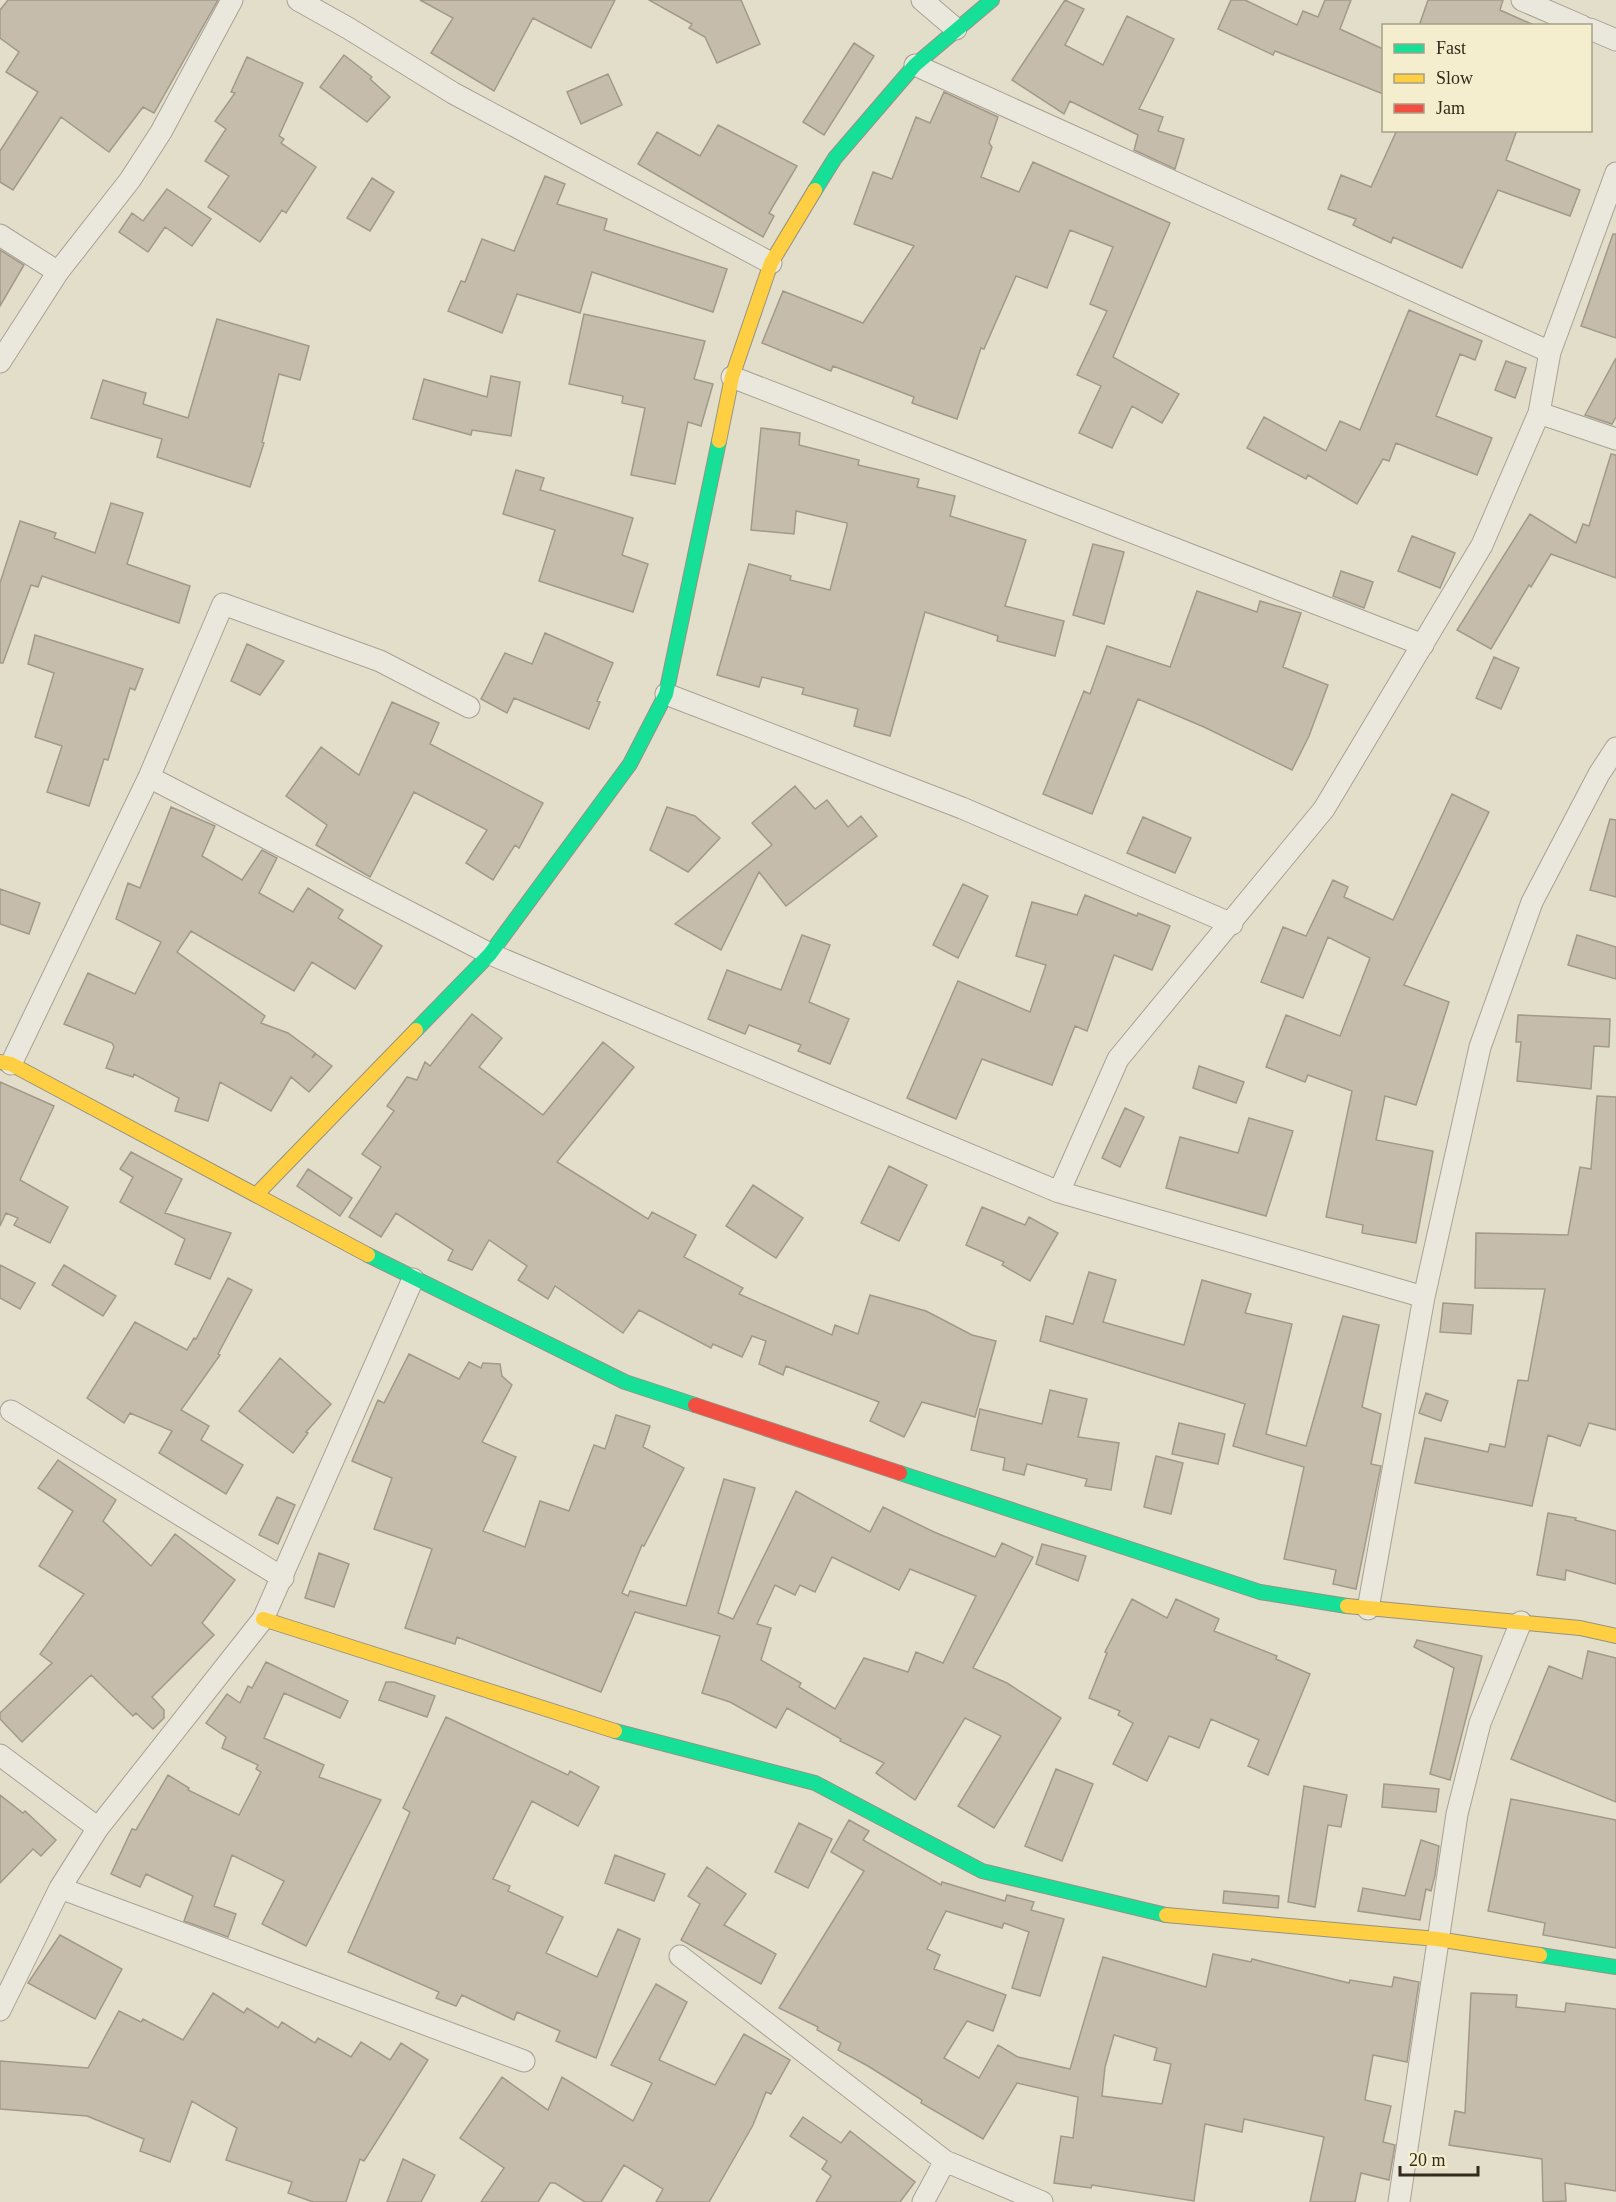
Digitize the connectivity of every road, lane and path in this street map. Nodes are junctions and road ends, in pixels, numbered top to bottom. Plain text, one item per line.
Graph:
1 (232, 0) edge
2 (298, 0) edge
3 (922, 0) edge
4 (992, 0) edge
5 (1522, 0) edge
6 (1577, 24) edge
7 (956, 29) junction
8 (1592, 30) edge
9 (1616, 40) edge
10 (915, 65) junction
11 (1616, 174) edge
12 (0, 235) edge
13 (771, 263) junction
14 (58, 272) junction
15 (1550, 352) junction
16 (0, 362) edge
17 (732, 377) junction
18 (1539, 414) junction
19 (1616, 439) edge
20 (1423, 645) junction
21 (666, 694) junction
22 (469, 707) dead end
23 (1616, 748) edge
24 (1607, 776) edge
25 (149, 777) junction
26 (1232, 924) junction
27 (490, 954) junction
28 (6, 1063) edge
29 (1059, 1192) junction
30 (256, 1194) junction
31 (413, 1279) junction
32 (1424, 1297) junction
33 (11, 1411) dead end
34 (283, 1578) junction
35 (1368, 1609) junction
36 (263, 1619) junction
37 (1521, 1622) junction
38 (1616, 1636) edge
39 (0, 1755) edge
40 (98, 1828) junction
41 (60, 1888) junction
42 (1437, 1939) junction
43 (680, 1956) dead end
44 (1616, 1967) edge
45 (0, 2010) edge
46 (524, 2061) dead end
47 (945, 2160) junction
48 (923, 2202) edge
49 (1042, 2202) edge
50 (1399, 2202) edge

1 - 14 street
2 - 13 street
3 - 7 street
4 - 7 street
5 - 6 street
7 - 10 street
8 - 9 street
10 - 13 street
10 - 15 street
11 - 15 street
12 - 14 street
13 - 17 street
14 - 16 street
15 - 18 street
17 - 20 street
17 - 21 street
18 - 19 street
18 - 20 street
20 - 26 street
21 - 26 street
21 - 27 street
22 - 25 street
23 - 24 street
24 - 32 street
25 - 27 street
25 - 28 street
26 - 29 street
27 - 29 street
27 - 30 street
28 - 30 street
29 - 32 street
30 - 31 street
31 - 34 street
31 - 35 street
32 - 35 street
33 - 34 street
34 - 36 street
35 - 37 street
36 - 40 street
36 - 42 street
37 - 38 street
37 - 42 street
39 - 40 street
40 - 41 street
41 - 45 street
41 - 46 street
42 - 44 street
42 - 50 street
43 - 47 street
47 - 48 street
47 - 49 street

